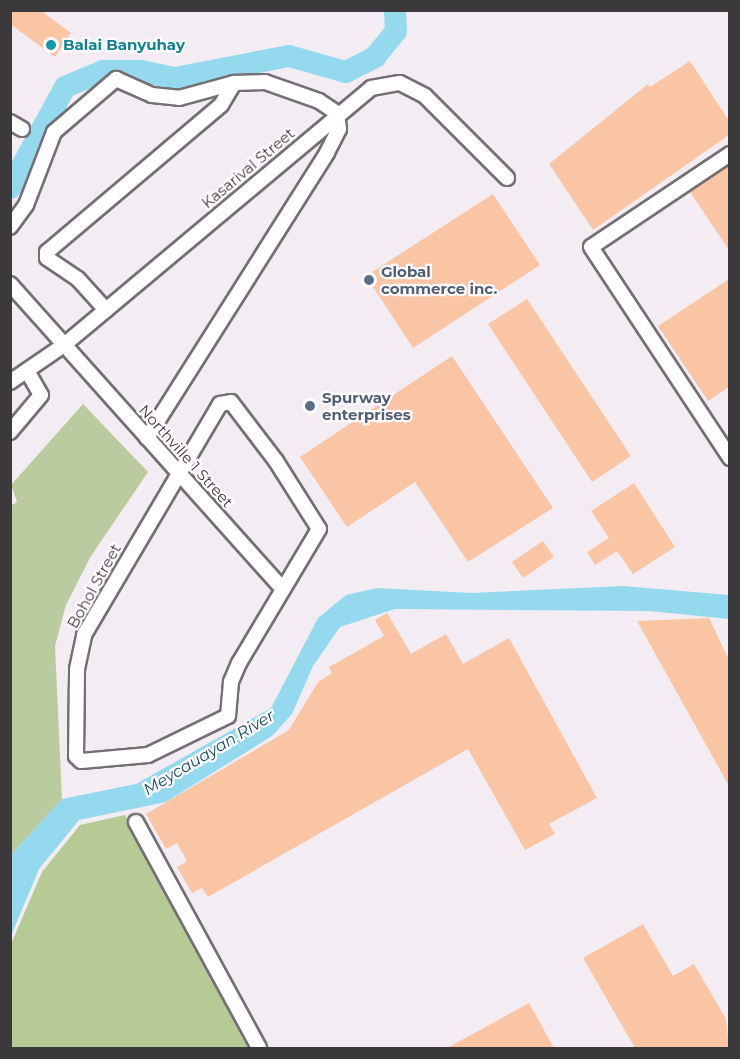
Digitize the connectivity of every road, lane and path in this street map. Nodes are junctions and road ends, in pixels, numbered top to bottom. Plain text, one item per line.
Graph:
1 (234, 83) junction
2 (337, 113) junction
3 (729, 154) edge
4 (507, 178) dead end
5 (10, 227) edge
6 (10, 284) edge
7 (106, 310) junction
8 (64, 345) junction
9 (27, 371) junction
10 (10, 382) edge
11 (10, 432) edge
12 (147, 438) junction
13 (729, 459) edge
14 (179, 473) junction
15 (283, 589) junction
16 (136, 822) dead end
17 (259, 1048) edge

1 - 2 street
1 - 5 street
1 - 7 street
2 - 4 street, Kasarival Street
2 - 7 street, Kasarival Street
2 - 12 street
3 - 13 street
6 - 8 street, Northville 1 Street
7 - 8 street, Kasarival Street
8 - 9 street, Kasarival Street
8 - 12 street, Northville 1 Street
9 - 10 street, Kasarival Street
9 - 11 street
12 - 14 street, Northville 1 Street
14 - 15 street, Northville 1 Street
14 - 15 street
14 - 15 street, Bohol Street
16 - 17 street

